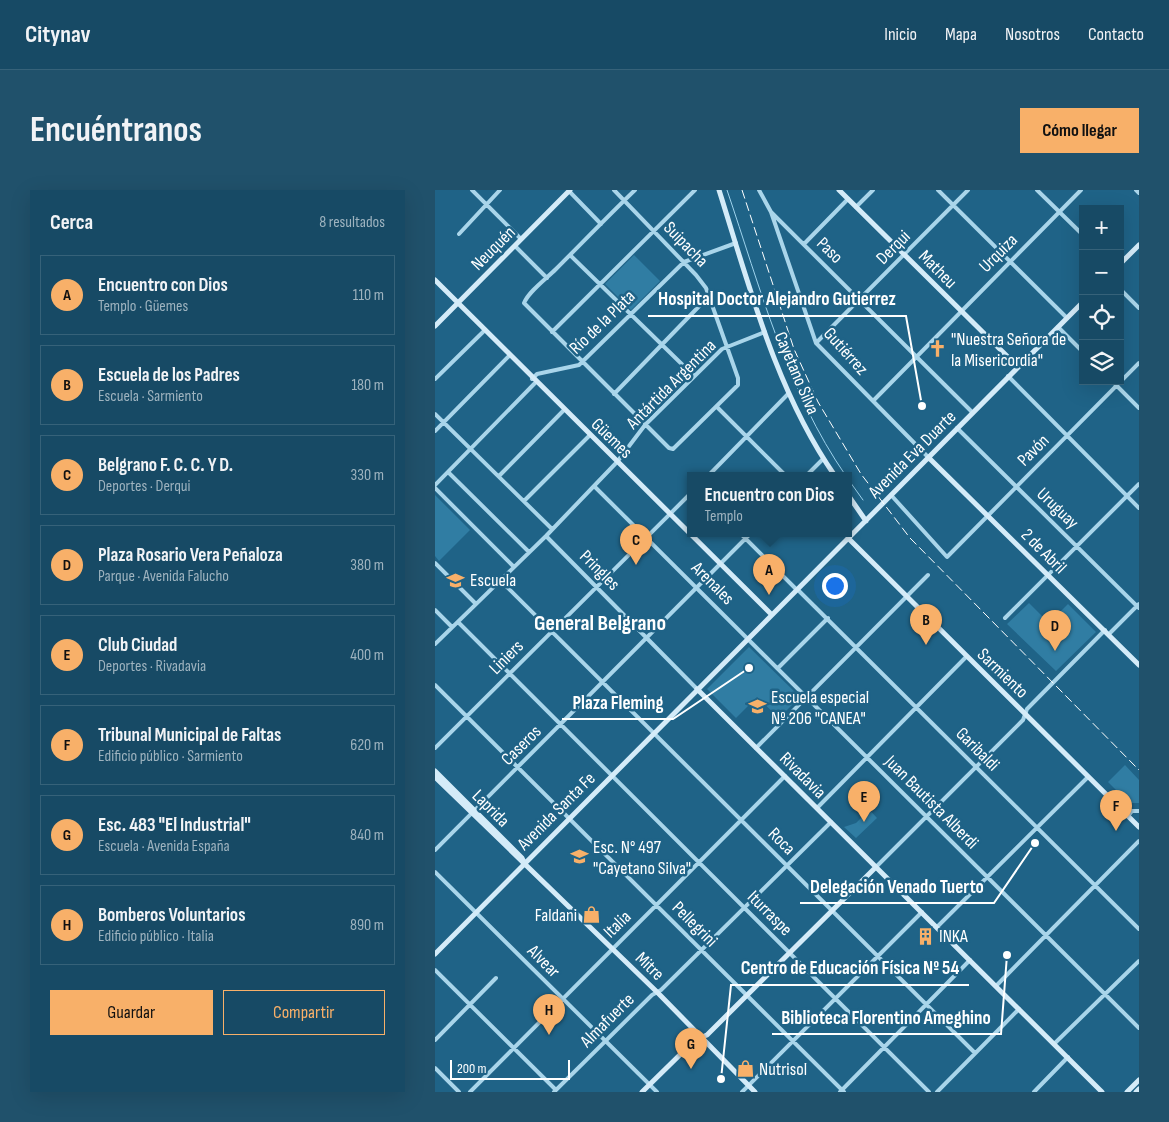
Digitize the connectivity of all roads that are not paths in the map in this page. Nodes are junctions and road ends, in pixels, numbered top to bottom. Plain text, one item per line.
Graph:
1 (472, 190) edge
2 (500, 190) edge
3 (569, 190) edge
4 (614, 190) edge
5 (635, 190) edge
6 (695, 190) edge
7 (719, 190) edge
8 (759, 190) edge
9 (839, 190) edge
10 (873, 190) edge
11 (938, 190) edge
12 (968, 190) edge
13 (1037, 190) edge
14 (1081, 190) edge
15 (1136, 190) edge
16 (1139, 193) edge
17 (848, 199) junction
18 (624, 201) junction
19 (487, 204) junction
20 (953, 205) junction
21 (856, 207) junction
22 (771, 212) junction
23 (1059, 212) junction
24 (601, 224) junction
25 (654, 231) junction
26 (1079, 231) edge
27 (459, 234) dead end
28 (521, 239) junction
29 (736, 243) junction
30 (804, 244) junction
31 (1139, 245) edge
32 (515, 246) junction
33 (905, 254) junction
34 (570, 255) junction
35 (1010, 260) junction
36 (1124, 260) edge
37 (684, 262) junction
38 (547, 278) junction
39 (435, 280) edge
40 (600, 284) junction
41 (1124, 293) edge
42 (709, 296) junction
43 (861, 299) junction
44 (457, 303) junction
45 (1079, 306) edge
46 (1139, 308) edge
47 (961, 310) junction
48 (631, 314) junction
49 (1067, 318) junction
50 (435, 326) edge
51 (1058, 327) junction
52 (485, 330) junction
53 (552, 332) junction
54 (765, 332) junction
55 (815, 343) junction
56 (662, 345) junction
57 (727, 347) junction
58 (1079, 348) edge
59 (509, 356) junction
60 (916, 356) junction
61 (583, 362) junction
62 (1139, 363) edge
63 (1018, 367) junction
64 (694, 376) junction
65 (1008, 376) junction
66 (435, 379) edge
67 (534, 380) junction
68 (1117, 386) junction
69 (614, 394) junction
70 (788, 394) junction
71 (873, 400) junction
72 (717, 407) junction
73 (1139, 408) edge
74 (563, 410) junction
75 (972, 412) junction
76 (435, 414) edge
77 (444, 422) junction
78 (645, 425) junction
79 (957, 428) junction
80 (435, 430) edge
81 (589, 435) junction
82 (1067, 436) junction
83 (746, 437) junction
84 (472, 449) junction
85 (929, 458) junction
86 (823, 459) junction
87 (617, 462) junction
88 (449, 472) junction
89 (712, 472) edge
90 (782, 472) edge
91 (810, 472) edge
92 (832, 472) edge
93 (499, 476) junction
94 (1139, 484) edge
95 (594, 486) junction
96 (1017, 486) junction
97 (435, 487) edge
98 (891, 495) junction
99 (1127, 496) junction
100 (687, 497) edge
101 (524, 500) junction
102 (852, 501) edge
103 (1139, 508) edge
104 (670, 514) junction
105 (989, 516) junction
106 (865, 521) junction
107 (552, 528) junction
108 (687, 531) edge
109 (852, 534) edge
110 (545, 536) junction
111 (647, 537) junction
112 (693, 537) edge
113 (745, 538) joint
114 (848, 538) joint
115 (1078, 546) junction
116 (529, 552) junction
117 (435, 563) edge
118 (720, 564) junction
119 (514, 567) junction
120 (928, 575) dead end
121 (1049, 575) junction
122 (501, 580) junction
123 (597, 587) junction
124 (697, 587) junction
125 (797, 589) junction
126 (907, 597) junction
127 (475, 604) junction
128 (1138, 606) edge
129 (435, 610) edge
130 (771, 614) junction
131 (827, 618) junction
132 (1005, 618) dead end
133 (458, 622) junction
134 (452, 627) junction
135 (552, 631) junction
136 (1107, 632) junction
137 (648, 638) junction
138 (748, 638) junction
139 (436, 642) edge
140 (858, 648) junction
141 (966, 657) junction
142 (1139, 665) edge
143 (778, 668) junction
144 (509, 674) junction
145 (603, 682) junction
146 (435, 685) edge
147 (697, 689) junction
148 (808, 698) junction
149 (917, 708) junction
150 (1025, 714) junction
151 (467, 716) junction
152 (560, 725) junction
153 (654, 732) junction
154 (435, 748) edge
155 (757, 748) junction
156 (868, 758) junction
157 (977, 767) junction
158 (519, 768) junction
159 (435, 771) edge
160 (612, 775) junction
161 (785, 776) junction
162 (1088, 776) junction
163 (435, 777) edge
164 (817, 808) junction
165 (1139, 811) edge
166 (473, 812) junction
167 (927, 816) junction
168 (1128, 816) junction
169 (570, 818) junction
170 (741, 820) junction
171 (831, 822) junction
172 (1037, 826) junction
173 (1139, 827) edge
174 (1139, 841) edge
175 (435, 850) edge
176 (524, 862) junction
177 (699, 862) junction
178 (787, 866) junction
179 (876, 867) junction
180 (435, 872) edge
181 (987, 876) junction
182 (1096, 885) junction
183 (656, 905) junction
184 (745, 908) junction
185 (832, 910) junction
186 (921, 912) junction
187 (475, 913) junction
188 (937, 927) junction
189 (1139, 929) edge
190 (1047, 935) junction
191 (612, 948) junction
192 (701, 950) junction
193 (790, 953) junction
194 (435, 954) edge
195 (877, 956) junction
196 (971, 960) junction
197 (1139, 961) edge
198 (435, 970) edge
199 (496, 978) dead end
200 (996, 986) junction
201 (657, 992) junction
202 (1106, 994) junction
203 (747, 996) junction
204 (835, 998) junction
205 (563, 999) junction
206 (927, 1004) junction
207 (470, 1005) junction
208 (1019, 1010) junction
209 (1139, 1028) edge
210 (701, 1037) junction
211 (435, 1040) edge
212 (605, 1041) junction
213 (793, 1041) junction
214 (1054, 1044) junction
215 (885, 1047) junction
216 (513, 1048) junction
217 (975, 1053) junction
218 (1068, 1057) junction
219 (435, 1068) edge
220 (1139, 1080) edge
221 (649, 1085) junction
222 (749, 1085) junction
223 (1139, 1089) edge
224 (556, 1091) edge
225 (842, 1091) edge
226 (459, 1092) edge
227 (470, 1092) edge
228 (643, 1092) edge
229 (657, 1092) edge
230 (742, 1092) edge
231 (755, 1092) edge
232 (929, 1092) edge
233 (937, 1092) edge
234 (1034, 1092) edge
235 (1102, 1092) edge
236 (1127, 1092) edge
237 (1136, 1092) edge

1 - 19 street
2 - 19 street
3 - 24 street
3 - 28 street, Neuquén
4 - 18 street, Suipacha
5 - 18 street
6 - 25 street
7 - 29 street, Cayetano Silva
8 - 22 street, Paso
9 - 17 street, Matheu
10 - 21 street
11 - 20 street
12 - 20 street, Derqui
13 - 23 street
14 - 23 street, Urquiza
15 - 16 street
17 - 21 street, Matheu
17 - 30 street
18 - 24 street
18 - 25 street, Suipacha
19 - 27 street
19 - 28 street
20 - 33 street, Derqui
20 - 35 street
21 - 33 street, Matheu
22 - 30 street, Paso
22 - 55 street, Gutiérrez
23 - 26 street
23 - 35 street, Urquiza
24 - 34 street
25 - 37 street, Suipacha
25 - 40 street
28 - 32 street, Neuquén
29 - 37 street, Río de la Plata
29 - 54 street, Cayetano Silva
30 - 43 street, Paso
31 - 36 street
32 - 38 street
32 - 44 street, Neuquén
33 - 43 street, Derqui
33 - 47 street, Matheu
34 - 38 street
34 - 40 street
35 - 47 street, Urquiza
35 - 49 street
37 - 42 street, Suipacha
37 - 48 street, Río de la Plata
38 - 53 street
39 - 44 street, Güemes
40 - 48 street
40 - 53 street
41 - 46 street
42 - 56 street
42 - 57 street, Suipacha
43 - 55 street, Derqui
43 - 60 street, Paso
44 - 50 street, Neuquén
44 - 52 street, Güemes
45 - 49 street, Avenida Eva Duarte
47 - 60 street, Urquiza
47 - 63 street, Matheu
48 - 56 street
48 - 61 street, Río de la Plata
49 - 51 street, Avenida Eva Duarte
51 - 58 street
51 - 63 street, Avenida Eva Duarte
52 - 59 street, Güemes
52 - 66 street
53 - 61 street
54 - 57 street, Antártida Argentina
54 - 70 street, Cayetano Silva
55 - 71 street, Gutiérrez
56 - 64 street
56 - 69 street
57 - 64 street, Antártida Argentina
57 - 72 street, Suipacha
59 - 67 street, Güemes
59 - 77 street
60 - 71 street, Urquiza
60 - 75 street, Paso
61 - 67 street, Río de la Plata
61 - 69 street
62 - 68 street, Pavón
63 - 65 street, Avenida Eva Duarte
64 - 78 street, Antártida Argentina
65 - 75 street, Avenida Eva Duarte
65 - 82 street
67 - 74 street, Güemes
67 - 84 street, Río de la Plata
68 - 73 street
68 - 82 street, Pavón
69 - 78 street
70 - 83 street
70 - 86 street, Cayetano Silva
71 - 85 street, Gutiérrez
72 - 78 street
72 - 83 street
74 - 81 street, Güemes
74 - 93 street
75 - 79 street, Avenida Eva Duarte
76 - 77 street
77 - 80 street
77 - 84 street
78 - 87 street, Antártida Argentina
79 - 85 street, Avenida Eva Duarte
79 - 96 street, Uruguay
81 - 87 street, Güemes
81 - 101 street
82 - 96 street, Pavón
82 - 99 street
83 - 89 street
83 - 90 street
84 - 88 street, Río de la Plata
84 - 93 street
85 - 98 street, Avenida Eva Duarte
85 - 105 street, 2 de Abril
86 - 91 street
86 - 92 street, Cayetano Silva
87 - 95 street, Antártida Argentina
87 - 104 street, Güemes
88 - 97 street, Río de la Plata
88 - 116 street
93 - 101 street
94 - 99 street
95 - 107 street, Antártida Argentina
95 - 111 street, Arenales
96 - 105 street, Pavón
96 - 115 street, Uruguay
97 - 119 street
98 - 105 street, Pavón
98 - 106 street, Avenida Eva Duarte
99 - 103 street
99 - 115 street
100 - 104 street
101 - 107 street
102 - 106 street
104 - 108 street, Güemes
104 - 111 street
105 - 121 street, 2 de Abril
106 - 109 street, Avenida Eva Duarte
107 - 110 street, Antártida Argentina
110 - 116 street, Antártida Argentina
110 - 123 street, Pringles
111 - 123 street
111 - 124 street, Arenales
112 - 118 street, Güemes
113 - 118 street
113 - 125 street, Garibaldi
114 - 125 street, Avenida Eva Duarte
114 - 126 street, Sarmiento
115 - 121 street
115 - 128 street, Uruguay
116 - 119 street, Antártida Argentina
117 - 127 street
118 - 124 street
118 - 130 street, Güemes
119 - 122 street, Antártida Argentina
120 - 126 street
121 - 132 street
121 - 136 street, 2 de Abril
122 - 127 street, Antártida Argentina
122 - 135 street, Roca
123 - 135 street, Liniers
123 - 137 street, Pringles
124 - 137 street
124 - 138 street, Arenales
125 - 130 street, Avenida Eva Duarte
125 - 131 street, Garibaldi
126 - 140 street
126 - 141 street, Sarmiento
127 - 133 street, Antártida Argentina
128 - 136 street
129 - 134 street
130 - 138 street, Avenida Eva Duarte
131 - 140 street, Garibaldi
131 - 143 street
133 - 134 street, Antártida Argentina
133 - 144 street, Iturraspe
134 - 139 street, Antártida Argentina
135 - 144 street, Liniers
135 - 145 street, Roca
136 - 142 street, 2 de Abril
136 - 150 street
137 - 145 street, Caseros
137 - 147 street, Pringles
138 - 143 street, Juan Bautista Alberdi
138 - 147 street, Avenida Eva Duarte
140 - 148 street
140 - 149 street, Garibaldi
141 - 149 street
141 - 150 street, Sarmiento
143 - 148 street, Juan Bautista Alberdi
144 - 151 street, Liniers
144 - 152 street, Iturraspe
145 - 152 street, Caseros
145 - 153 street, Roca
146 - 151 street, Pellegrini
147 - 153 street, Avenida Santa Fe
147 - 155 street, Rivadavia
148 - 155 street
148 - 156 street, Juan Bautista Alberdi
149 - 156 street
149 - 157 street, Garibaldi
150 - 157 street
150 - 162 street, Sarmiento
151 - 154 street, Liniers
151 - 158 street, Pellegrini
152 - 158 street, Caseros
152 - 160 street, Iturraspe
153 - 160 street, Avenida Santa Fe
153 - 170 street, Roca
155 - 161 street, Rivadavia
156 - 164 street
156 - 167 street, Juan Bautista Alberdi
157 - 167 street
157 - 172 street, Garibaldi
158 - 166 street, Caseros
158 - 169 street, Pellegrini
159 - 166 street, Laprida
160 - 169 street, Avenida Santa Fe
160 - 177 street, Iturraspe
161 - 164 street, Rivadavia
161 - 170 street, Italia
162 - 168 street, Sarmiento
162 - 172 street
163 - 166 street, Laprida
164 - 171 street, Rivadavia
165 - 168 street
166 - 175 street, Caseros
166 - 176 street, Laprida
167 - 179 street
167 - 181 street, Juan Bautista Alberdi
168 - 173 street, Sarmiento
169 - 176 street, Avenida Santa Fe
169 - 183 street, Pellegrini
170 - 177 street, Italia
170 - 178 street, Roca
171 - 178 street, Almafuerte
171 - 179 street, Rivadavia
172 - 181 street
172 - 182 street, Garibaldi
174 - 182 street
176 - 187 street, Avenida Santa Fe
176 - 191 street, Mitre
177 - 183 street, Italia
177 - 184 street, Iturraspe
178 - 184 street, Almafuerte
178 - 185 street, Roca
179 - 185 street
179 - 186 street, Rivadavia
180 - 187 street, Alvear
181 - 188 street
181 - 190 street, Juan Bautista Alberdi
182 - 189 street, Garibaldi
182 - 190 street
183 - 191 street, Italia
183 - 192 street, Pellegrini
184 - 192 street, Almafuerte
184 - 193 street, Iturraspe
185 - 193 street
185 - 195 street, Roca
186 - 188 street, Rivadavia
186 - 195 street
187 - 194 street, Avenida Santa Fe
187 - 205 street, Alvear
188 - 196 street, Rivadavia
190 - 200 street
190 - 202 street, Juan Bautista Alberdi
191 - 201 street, Mitre
191 - 205 street, Italia
192 - 201 street, Almafuerte
192 - 203 street, Pellegrini
193 - 203 street
193 - 204 street, Iturraspe
195 - 204 street
195 - 206 street, Roca
196 - 200 street, Rivadavia
196 - 206 street
197 - 202 street
198 - 207 street
199 - 207 street
200 - 208 street, Rivadavia
201 - 210 street, Mitre
201 - 212 street, Almafuerte
202 - 209 street, Juan Bautista Alberdi
202 - 214 street
203 - 210 street
203 - 213 street, Pellegrini
204 - 213 street
204 - 215 street, Iturraspe
205 - 212 street, Alvear
205 - 216 street, Italia
206 - 215 street
206 - 217 street, Roca
207 - 211 street
207 - 216 street
208 - 214 street, Rivadavia
208 - 217 street
210 - 221 street
210 - 222 street, Mitre
212 - 221 street, Alvear
212 - 224 street, Almafuerte
213 - 222 street
213 - 225 street, Pellegrini
214 - 218 street, Rivadavia
215 - 225 street
215 - 232 street, Iturraspe
216 - 224 street
216 - 227 street, Italia
217 - 233 street
218 - 234 street
218 - 235 street, Rivadavia
219 - 226 street
220 - 236 street
221 - 228 street
221 - 229 street, Alvear
222 - 230 street
222 - 231 street, Mitre
223 - 237 street

